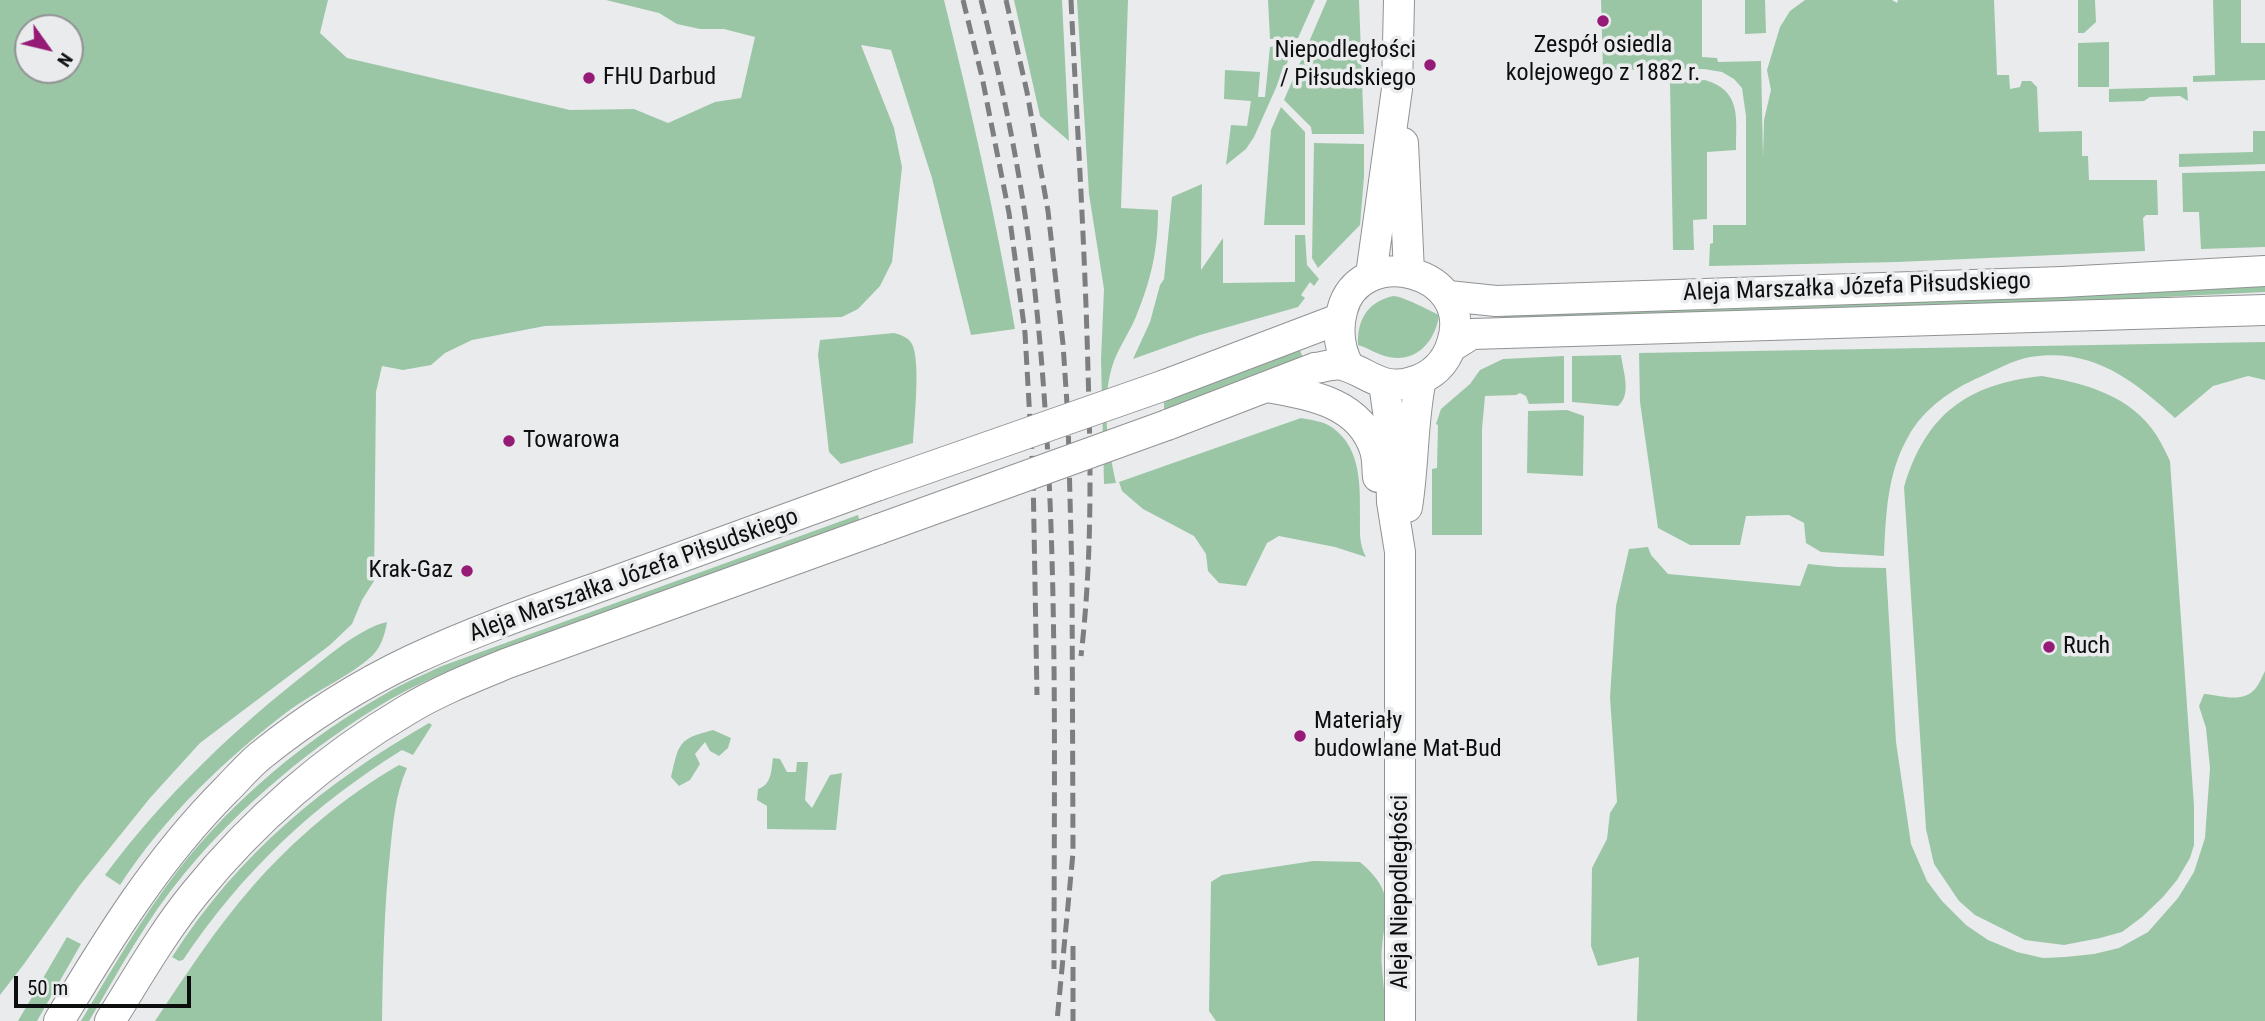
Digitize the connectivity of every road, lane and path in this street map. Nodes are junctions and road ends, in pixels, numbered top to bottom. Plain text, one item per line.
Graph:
1 (1399, 0) edge
2 (1398, 62) junction
3 (2265, 271) edge
4 (1409, 272) junction
5 (1371, 275) junction
6 (1448, 296) junction
7 (2265, 310) edge
8 (1339, 319) junction
9 (1451, 347) junction
10 (1349, 368) junction
11 (1421, 379) junction
12 (1384, 383) junction
13 (1267, 387) junction
14 (1392, 502) junction
15 (1400, 552) junction
16 (59, 1021) edge
17 (110, 1021) edge
18 (1400, 1021) edge

1 - 2 street
2 - 4 street
2 - 5 street
3 - 6 street, Aleja Marszałka Józefa Piłsudskiego
4 - 5 street
4 - 6 street
5 - 8 street
6 - 9 street
7 - 9 street, Aleja Marszałka Józefa Piłsudskiego
8 - 10 street
8 - 16 street, Aleja Marszałka Józefa Piłsudskiego, bridge
9 - 11 street
10 - 12 street
10 - 13 street, Aleja Marszałka Józefa Piłsudskiego
11 - 12 street
11 - 15 street, Aleja Niepodległości
12 - 14 street, Aleja Niepodległości
13 - 14 street
13 - 17 street, Aleja Marszałka Józefa Piłsudskiego, bridge
14 - 15 street, Aleja Niepodległości
15 - 18 street, Aleja Niepodległości

